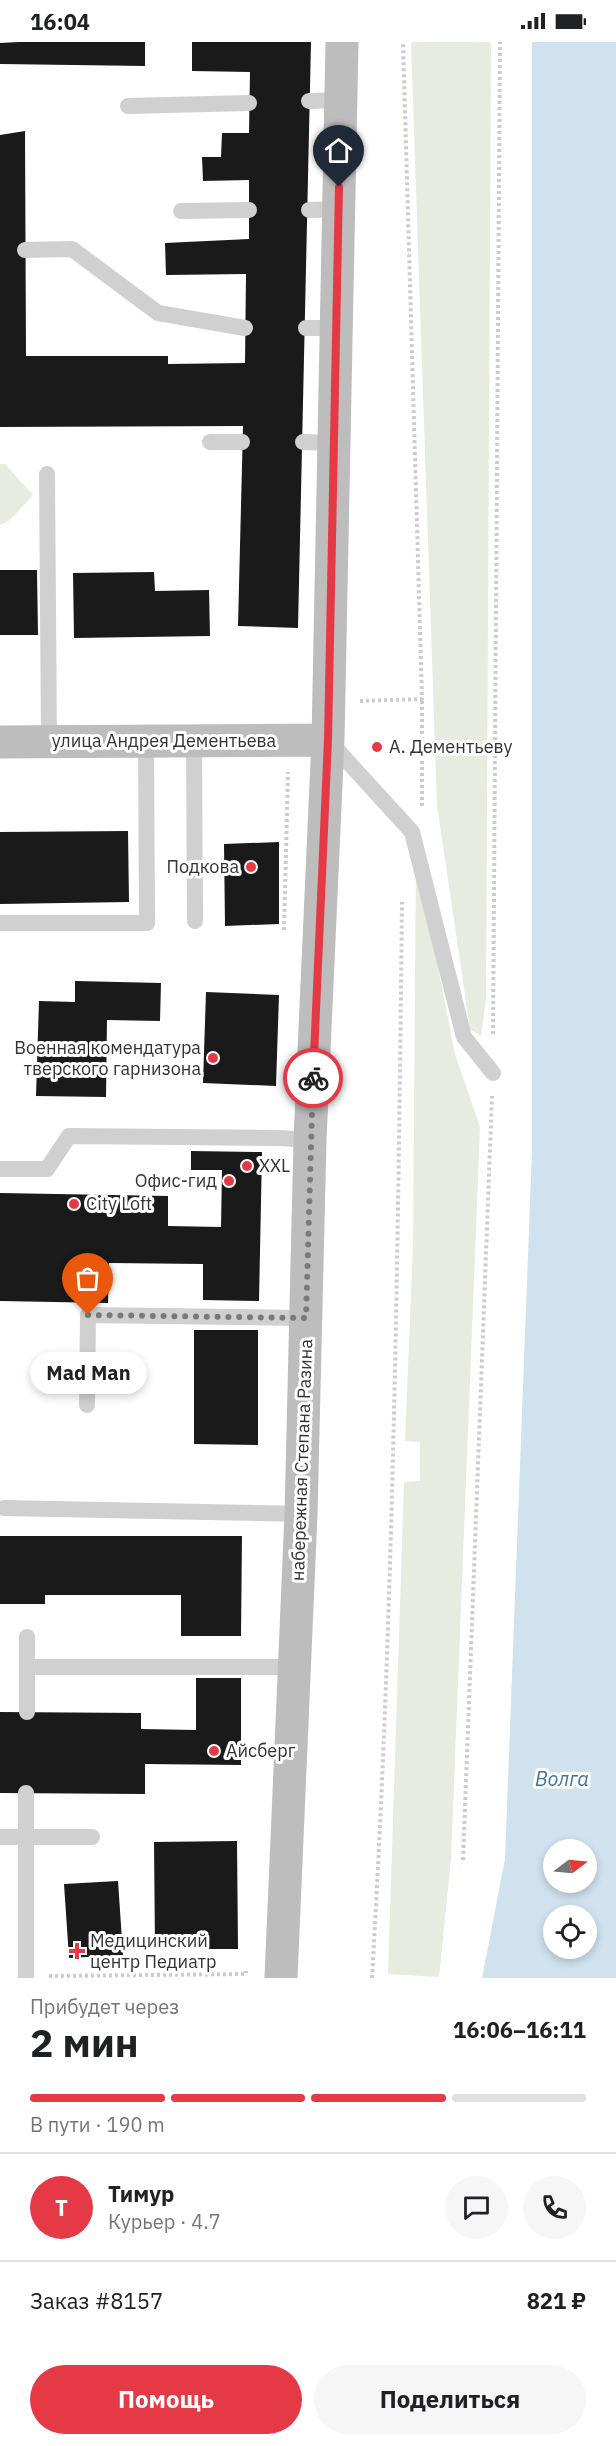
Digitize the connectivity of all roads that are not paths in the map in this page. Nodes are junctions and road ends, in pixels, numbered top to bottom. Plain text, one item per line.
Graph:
1 (342, 42) edge
2 (249, 103) dead end
3 (128, 106) dead end
4 (249, 210) dead end
5 (181, 211) dead end
6 (26, 250) dead end
7 (245, 328) dead end
8 (210, 442) dead end
9 (242, 442) dead end
10 (47, 474) dead end
11 (328, 740) junction
12 (49, 741) junction
13 (146, 741) junction
14 (194, 741) junction
15 (0, 742) edge
16 (195, 921) dead end
17 (0, 924) edge
18 (493, 1072) road end
19 (310, 1140) junction
20 (0, 1169) edge
21 (306, 1318) junction
22 (87, 1405) dead end
23 (4, 1508) dead end
24 (301, 1514) junction
25 (27, 1637) dead end
26 (27, 1667) junction
27 (295, 1667) junction
28 (27, 1712) dead end
29 (26, 1793) dead end
30 (0, 1837) edge
31 (26, 1837) junction
32 (92, 1837) dead end
33 (26, 1977) edge
34 (281, 1978) edge

1 - 11 street, набережная Степана Разина
2 - 3 lane
4 - 5 lane
6 - 7 lane
8 - 9 lane
10 - 12 lane
11 - 14 street, улица Андрея Дементьева
11 - 18 lane
11 - 19 street, набережная Степана Разина
12 - 13 street, улица Андрея Дементьева
12 - 15 street, улица Андрея Дементьева
13 - 14 street, улица Андрея Дементьева
13 - 17 lane
14 - 16 lane
19 - 20 lane
19 - 21 street, набережная Степана Разина
21 - 22 lane
21 - 24 street, набережная Степана Разина
23 - 24 lane
24 - 27 street, набережная Степана Разина
25 - 26 lane
26 - 27 lane
26 - 28 lane
27 - 34 street, набережная Степана Разина
29 - 31 lane
30 - 31 lane
31 - 32 lane
31 - 33 lane

